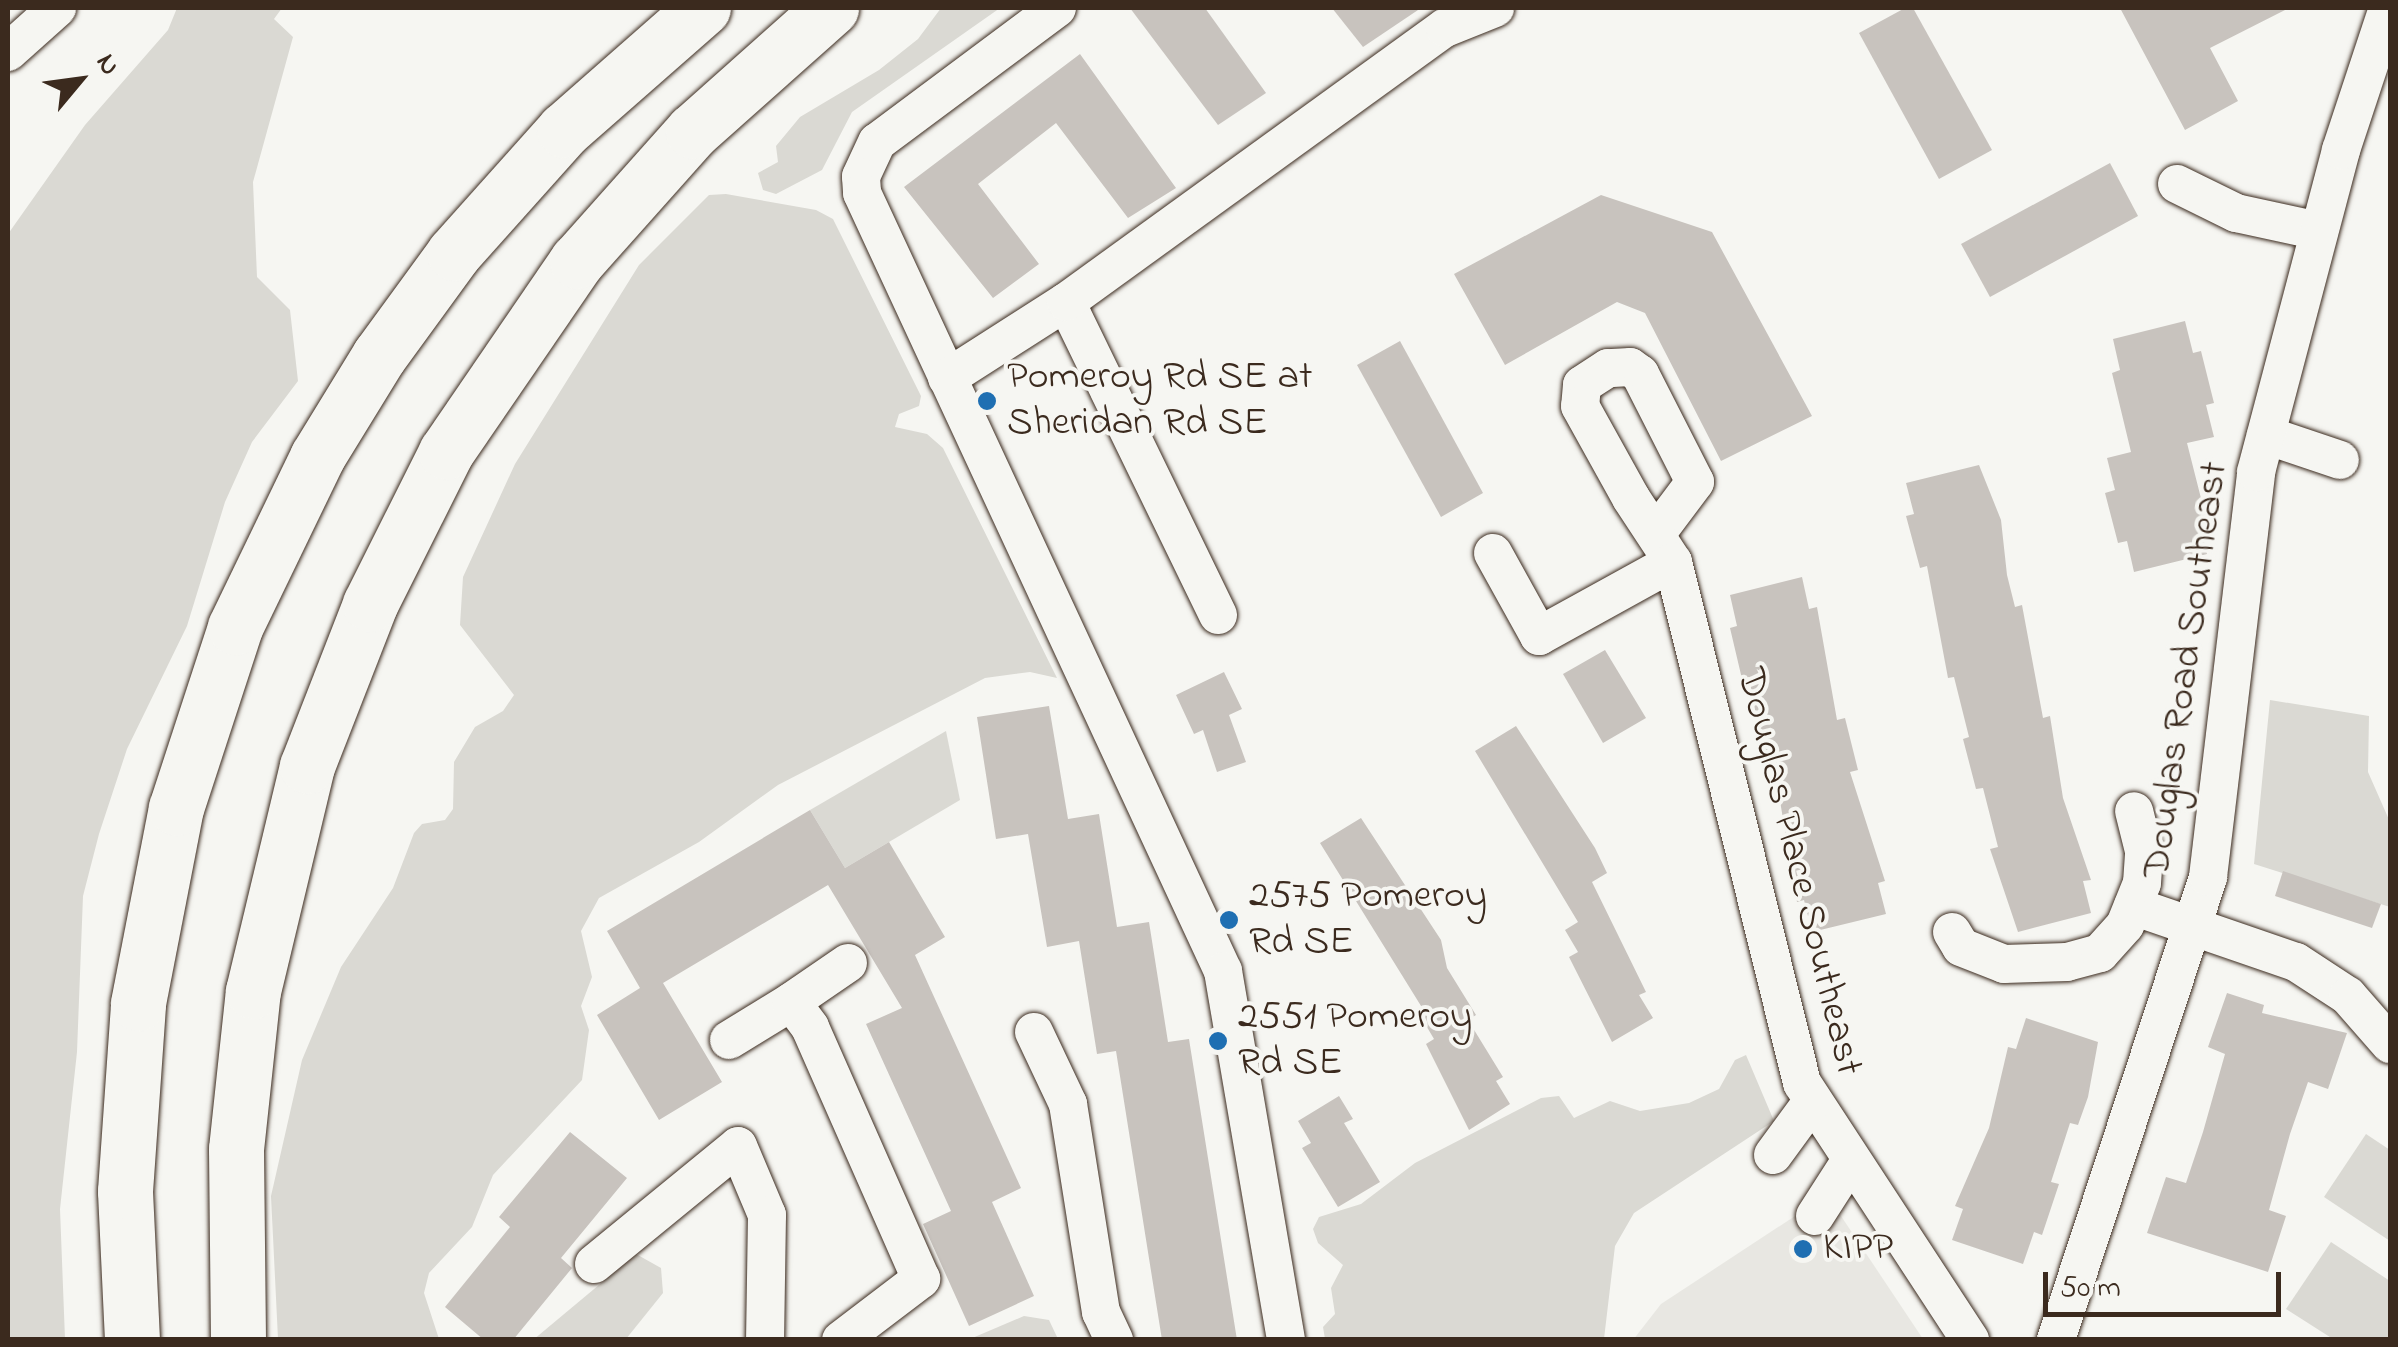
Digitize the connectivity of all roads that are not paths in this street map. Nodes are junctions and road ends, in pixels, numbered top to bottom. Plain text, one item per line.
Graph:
1 (57, 8) edge
2 (703, 8) edge
3 (831, 8) edge
4 (1057, 8) edge
5 (1495, 8) edge
6 (2388, 8) edge
7 (8, 52) edge
8 (2176, 184) dead end
9 (2320, 231) junction
10 (1066, 302) junction
11 (948, 378) junction
12 (2266, 435) junction
13 (2340, 460) dead end
14 (1493, 553) dead end
15 (1218, 616) dead end
16 (2134, 810) dead end
17 (2133, 906) junction
18 (2194, 923) junction
19 (1952, 932) dead end
20 (848, 964) dead end
21 (792, 1002) junction
22 (1034, 1032) dead end
23 (729, 1040) dead end
24 (2390, 1044) edge
25 (1811, 1104) junction
26 (1773, 1155) dead end
27 (1849, 1163) junction
28 (1815, 1216) dead end
29 (594, 1264) dead end
30 (132, 1340) edge
31 (238, 1340) edge
32 (765, 1340) edge
33 (841, 1340) edge
34 (1114, 1340) edge
35 (1286, 1340) edge
36 (1970, 1340) edge
37 (2056, 1340) edge

1 - 7 street
2 - 30 highway
3 - 31 highway
4 - 11 street
5 - 10 street
6 - 9 street, Douglas Road Southeast
8 - 9 street
9 - 12 street, Douglas Road Southeast
10 - 11 street
10 - 15 street
11 - 35 street
12 - 13 street
12 - 18 street, Douglas Road Southeast
14 - 25 street, Douglas Place Southeast
16 - 17 street
17 - 18 street
17 - 19 street
18 - 24 street
18 - 37 street, Douglas Road Southeast
20 - 21 street
21 - 23 street
21 - 33 street
22 - 34 street
25 - 26 street
25 - 27 street, Douglas Place Southeast
27 - 28 street
27 - 36 street, Douglas Place Southeast
29 - 32 street

